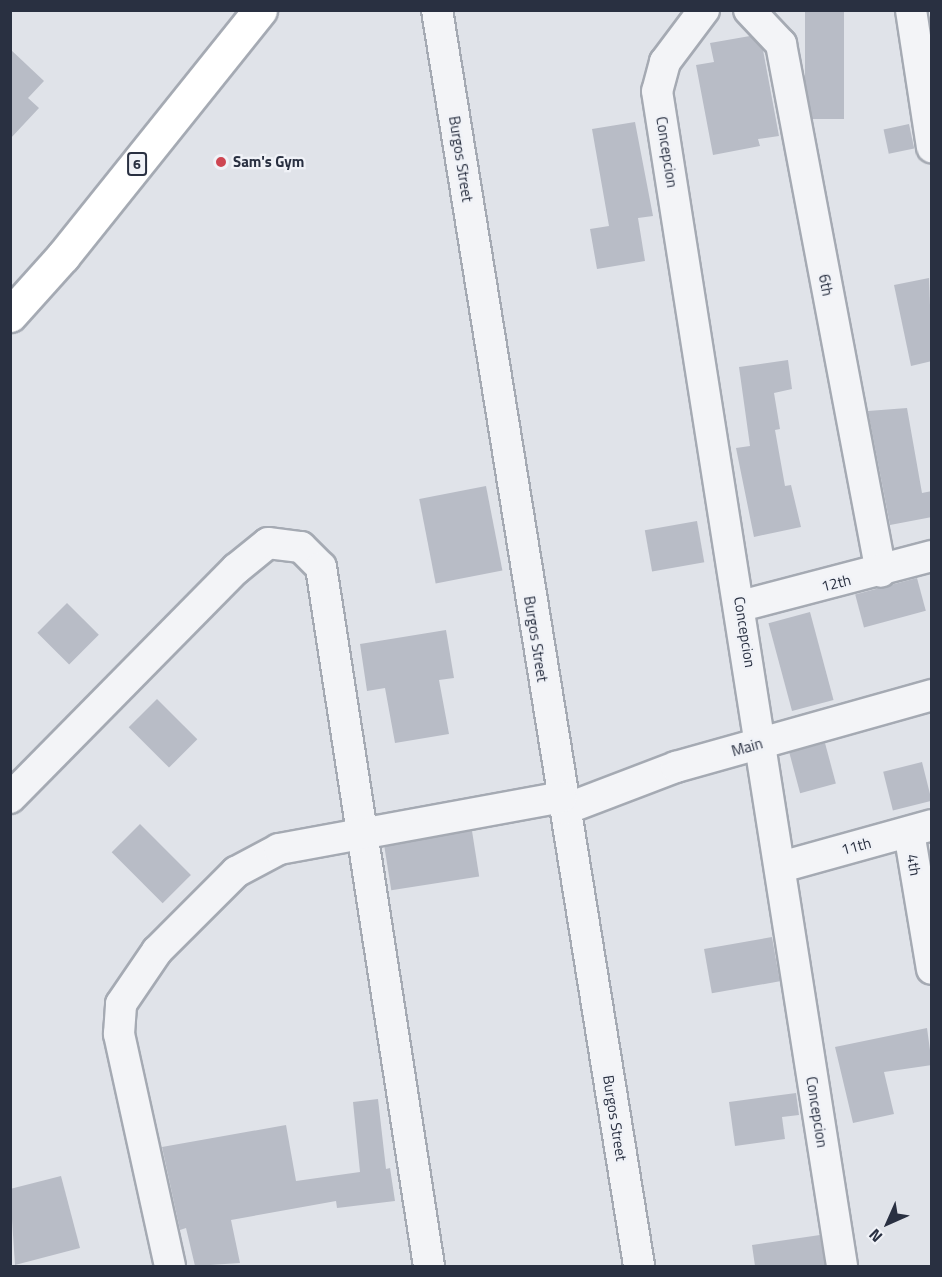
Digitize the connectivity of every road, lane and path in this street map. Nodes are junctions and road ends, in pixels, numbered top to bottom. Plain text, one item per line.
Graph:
1 (260, 10) edge
2 (437, 10) edge
3 (704, 10) edge
4 (749, 10) edge
5 (910, 10) edge
6 (932, 147) edge
7 (10, 315) edge
8 (932, 556) edge
9 (881, 572) junction
10 (741, 606) junction
11 (932, 695) edge
12 (763, 742) junction
13 (10, 798) edge
14 (564, 803) junction
15 (920, 828) edge
16 (360, 834) junction
17 (781, 867) junction
18 (932, 969) edge
19 (170, 1266) edge
20 (429, 1266) edge
21 (639, 1266) edge
22 (842, 1266) edge

1 - 7 highway, 6
2 - 14 street, Burgos Street
3 - 10 street, Concepcion
4 - 9 street, 6th
5 - 6 street
8 - 9 street, 12th
9 - 10 street, 12th
10 - 12 street, Concepcion
11 - 12 street, Main
12 - 14 street, Main
12 - 17 street, Concepcion
13 - 16 street
14 - 16 street, Main
14 - 21 street, Burgos Street
15 - 17 street, 11th
15 - 18 street, 4th
16 - 19 street, Main
16 - 20 street
17 - 22 street, Concepcion

